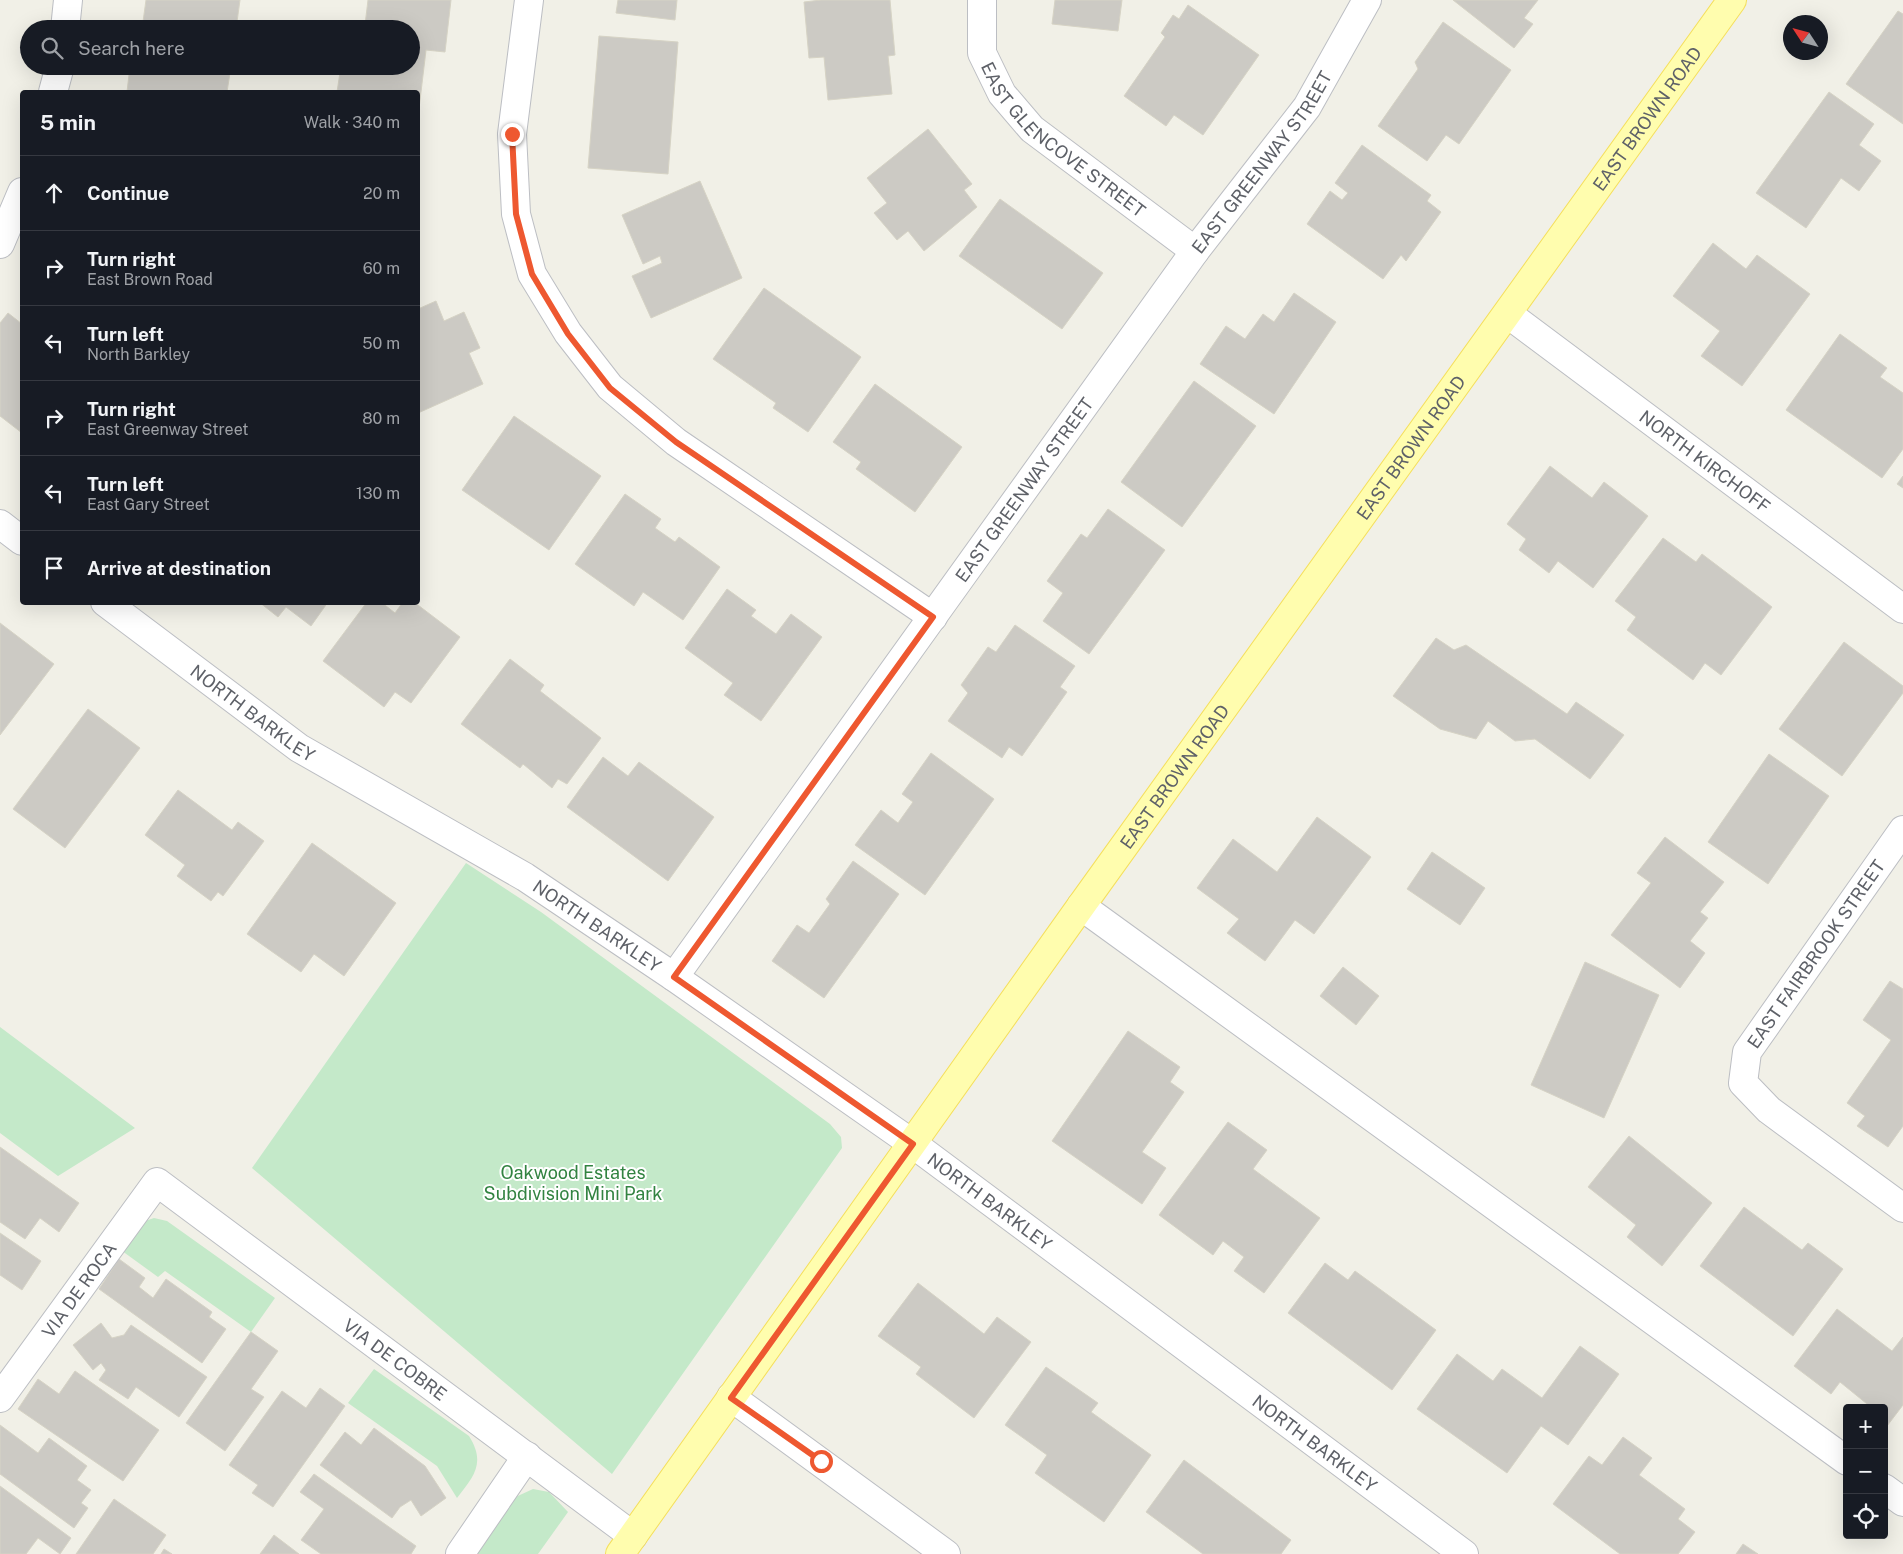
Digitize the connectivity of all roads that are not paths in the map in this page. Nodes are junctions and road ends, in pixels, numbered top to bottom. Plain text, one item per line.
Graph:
1 (68, 0) edge
2 (529, 0) edge
3 (982, 0) edge
4 (1367, 0) edge
5 (1732, 0) edge
6 (66, 20) edge
7 (58, 75) edge
8 (54, 90) edge
9 (20, 197) edge
10 (0, 244) edge
11 (1195, 251) junction
12 (1508, 314) junction
13 (0, 524) edge
14 (20, 539) edge
15 (109, 605) edge
16 (1903, 609) edge
17 (933, 617) junction
18 (1903, 830) edge
19 (1081, 906) junction
20 (674, 977) junction
21 (913, 1144) junction
22 (157, 1182) joint
23 (1903, 1208) edge
24 (0, 1398) edge
25 (731, 1398) junction
26 (528, 1456) junction
27 (1843, 1458) edge
28 (1888, 1491) edge
29 (1903, 1502) edge
30 (627, 1545) edge
31 (460, 1554) edge
32 (946, 1554) edge
33 (1464, 1554) edge

1 - 6 street
2 - 17 street
3 - 11 street, EAST GLENCOVE STREET
4 - 11 street, EAST GREENWAY STREET
5 - 12 main road, EAST BROWN ROAD
7 - 8 street
9 - 10 street
11 - 17 street, EAST GREENWAY STREET
12 - 16 street, NORTH KIRCHOFF
12 - 19 main road, EAST BROWN ROAD
13 - 14 street
15 - 20 street, NORTH BARKLEY
17 - 20 street, EAST GREENWAY STREET
18 - 23 street, EAST FAIRBROOK STREET
19 - 21 main road, EAST BROWN ROAD
19 - 27 street
20 - 21 street, NORTH BARKLEY
21 - 25 main road, EAST BROWN ROAD
21 - 33 street, NORTH BARKLEY
22 - 24 street, VIA DE ROCA
22 - 26 street, VIA DE COBRE
25 - 30 main road, EAST BROWN ROAD
25 - 32 street
26 - 30 street, VIA DE COBRE
26 - 31 street
28 - 29 street

